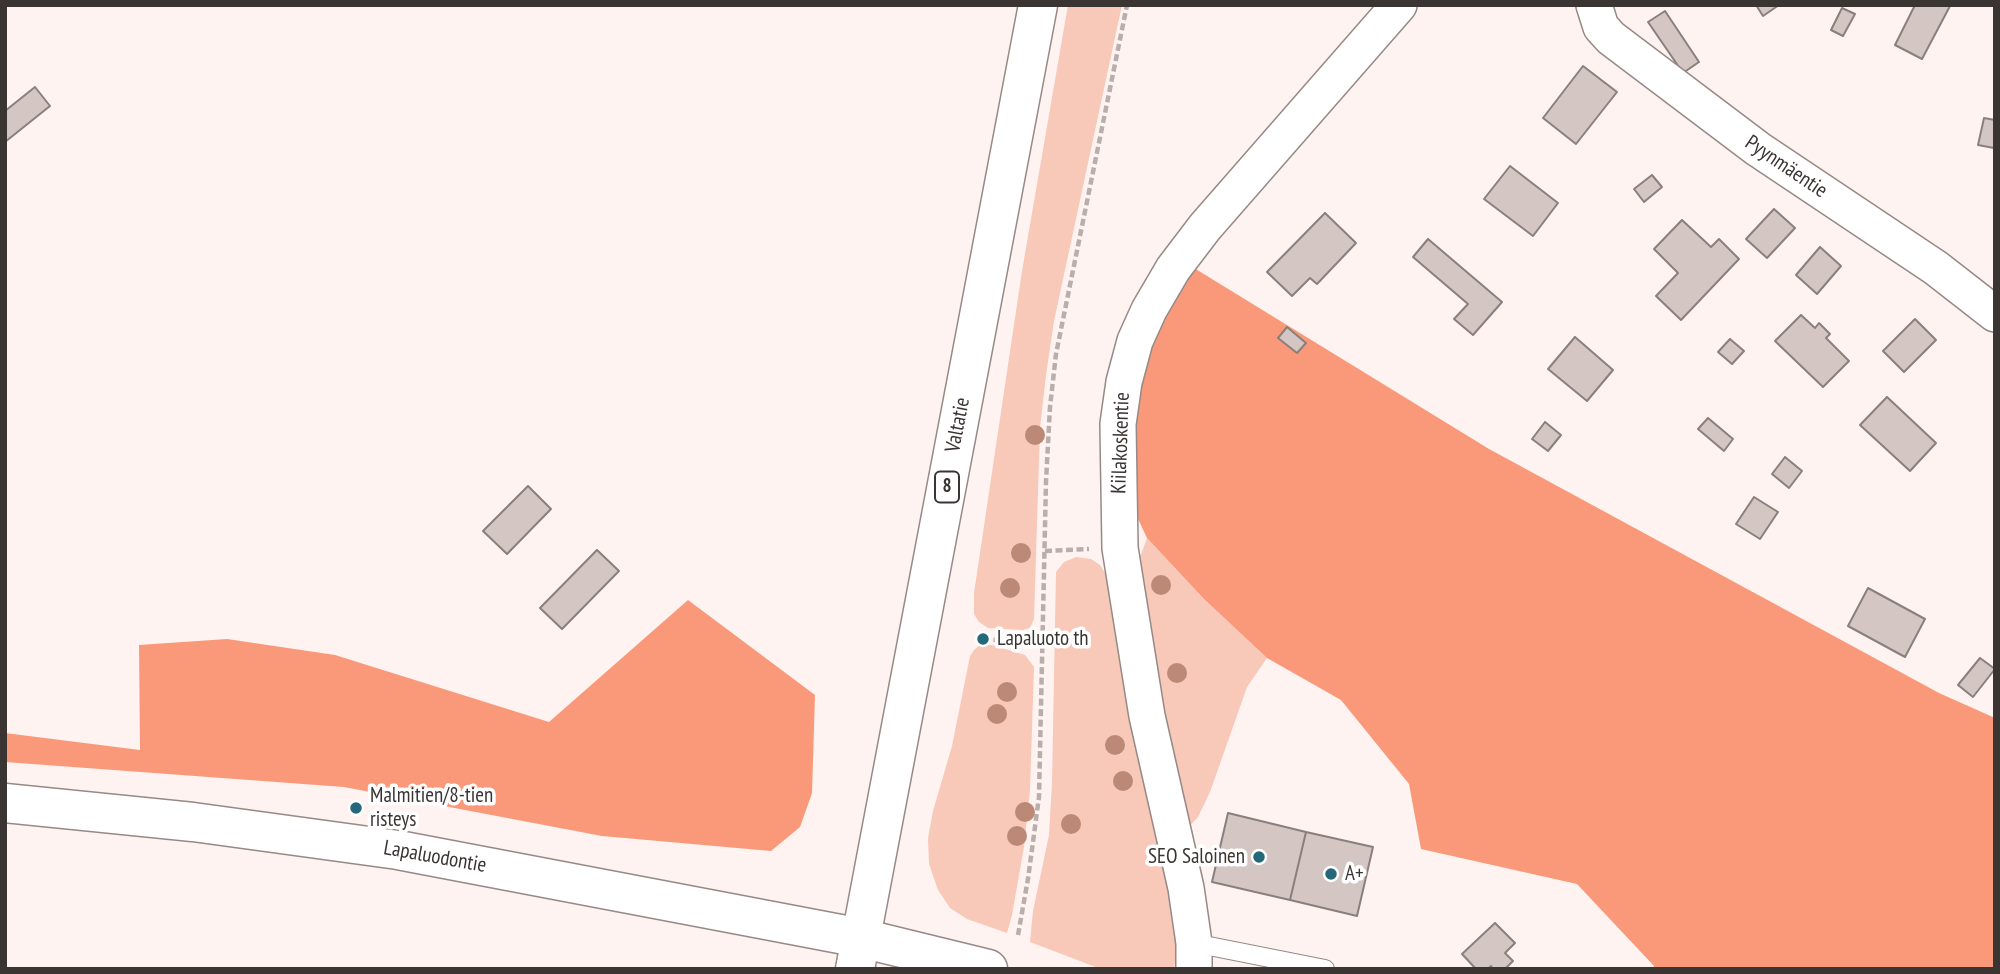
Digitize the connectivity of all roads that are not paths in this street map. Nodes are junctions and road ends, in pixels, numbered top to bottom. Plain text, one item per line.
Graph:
1 (1038, 5) edge
2 (1399, 5) edge
3 (1594, 5) edge
4 (1995, 314) edge
5 (5, 803) edge
6 (858, 953) edge
7 (1194, 956) edge
8 (988, 969) edge
9 (1325, 969) edge

1 - 6 main road, Valtatie / 8
2 - 7 street, Kiilakoskentie
3 - 4 street, Pyynmäentie
5 - 6 main road, Lapaluodontie
6 - 8 main road, Lapaluodontie
7 - 9 lane

